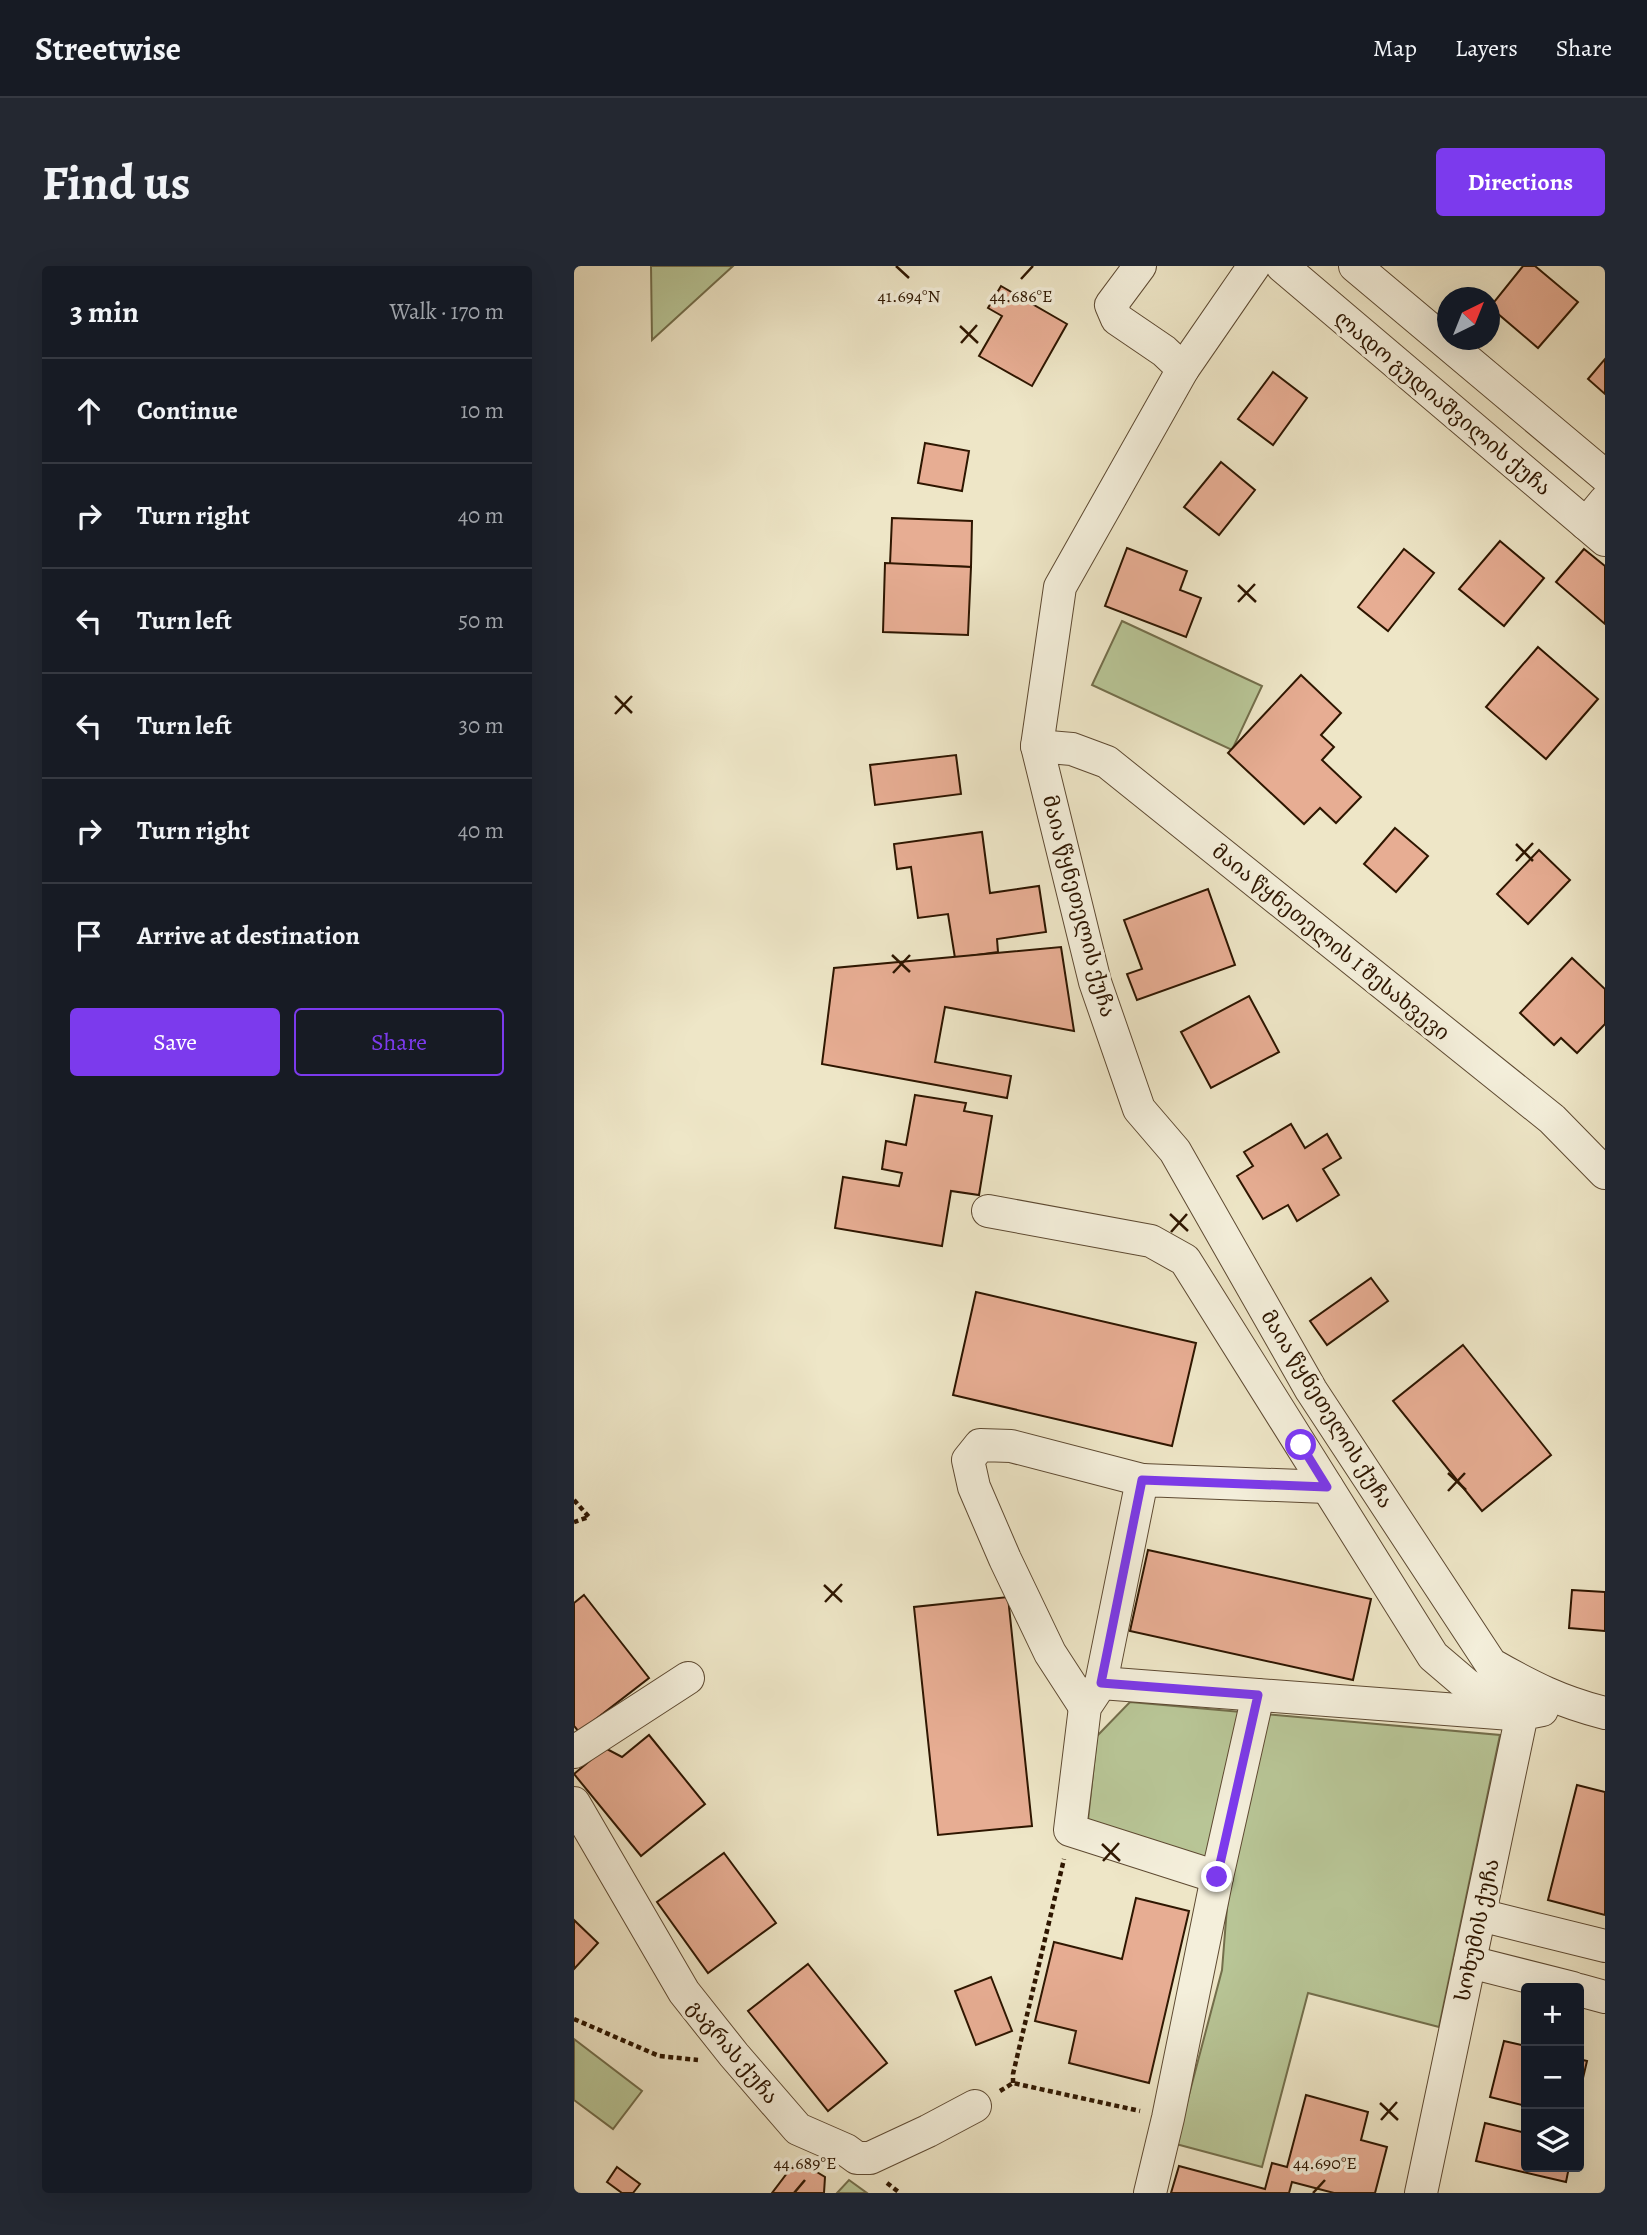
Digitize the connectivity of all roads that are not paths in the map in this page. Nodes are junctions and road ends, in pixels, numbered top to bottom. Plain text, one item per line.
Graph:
1 (1140, 266) edge
2 (1254, 266) edge
3 (1282, 266) edge
4 (1355, 266) edge
5 (1183, 369) junction
6 (1605, 475) edge
7 (1598, 522) edge
8 (1037, 746) junction
9 (1605, 1173) edge
10 (988, 1211) dead end
11 (1142, 1480) junction
12 (1327, 1487) junction
13 (688, 1678) dead end
14 (1093, 1695) junction
15 (1258, 1695) junction
16 (1569, 1704) junction
17 (1605, 1713) edge
18 (1522, 1714) junction
19 (574, 1752) edge
20 (574, 1803) edge
21 (1217, 1877) junction
22 (1480, 1915) junction
23 (1605, 1946) edge
24 (1470, 1962) junction
25 (1553, 1983) edge
26 (1584, 1991) edge
27 (1605, 1997) edge
28 (987, 2099) road end
29 (1150, 2193) edge
30 (1421, 2193) edge

1 - 5 street
2 - 5 street, მაია წყნეთელის ქუჩა
3 - 7 street, ლადო გუდიაშვილის ქუჩა
4 - 6 street
5 - 8 street, მაია წყნეთელის ქუჩა
8 - 9 street, მაია წყნეთელის I შესახვევი
8 - 16 street, მაია წყნეთელის ქუჩა
10 - 12 street
11 - 12 street
11 - 14 street
11 - 14 street
12 - 18 street
13 - 19 street
14 - 15 street
14 - 21 street
15 - 18 street
15 - 21 street
16 - 17 street, მაია წყნეთელის ქუჩა
16 - 18 street
18 - 22 street, სოხუმის ქუჩა
20 - 28 street, გაგრას ქუჩა
21 - 29 street
22 - 23 street
22 - 24 street, სოხუმის ქუჩა
24 - 25 street
24 - 30 street, სოხუმის ქუჩა
26 - 27 street

